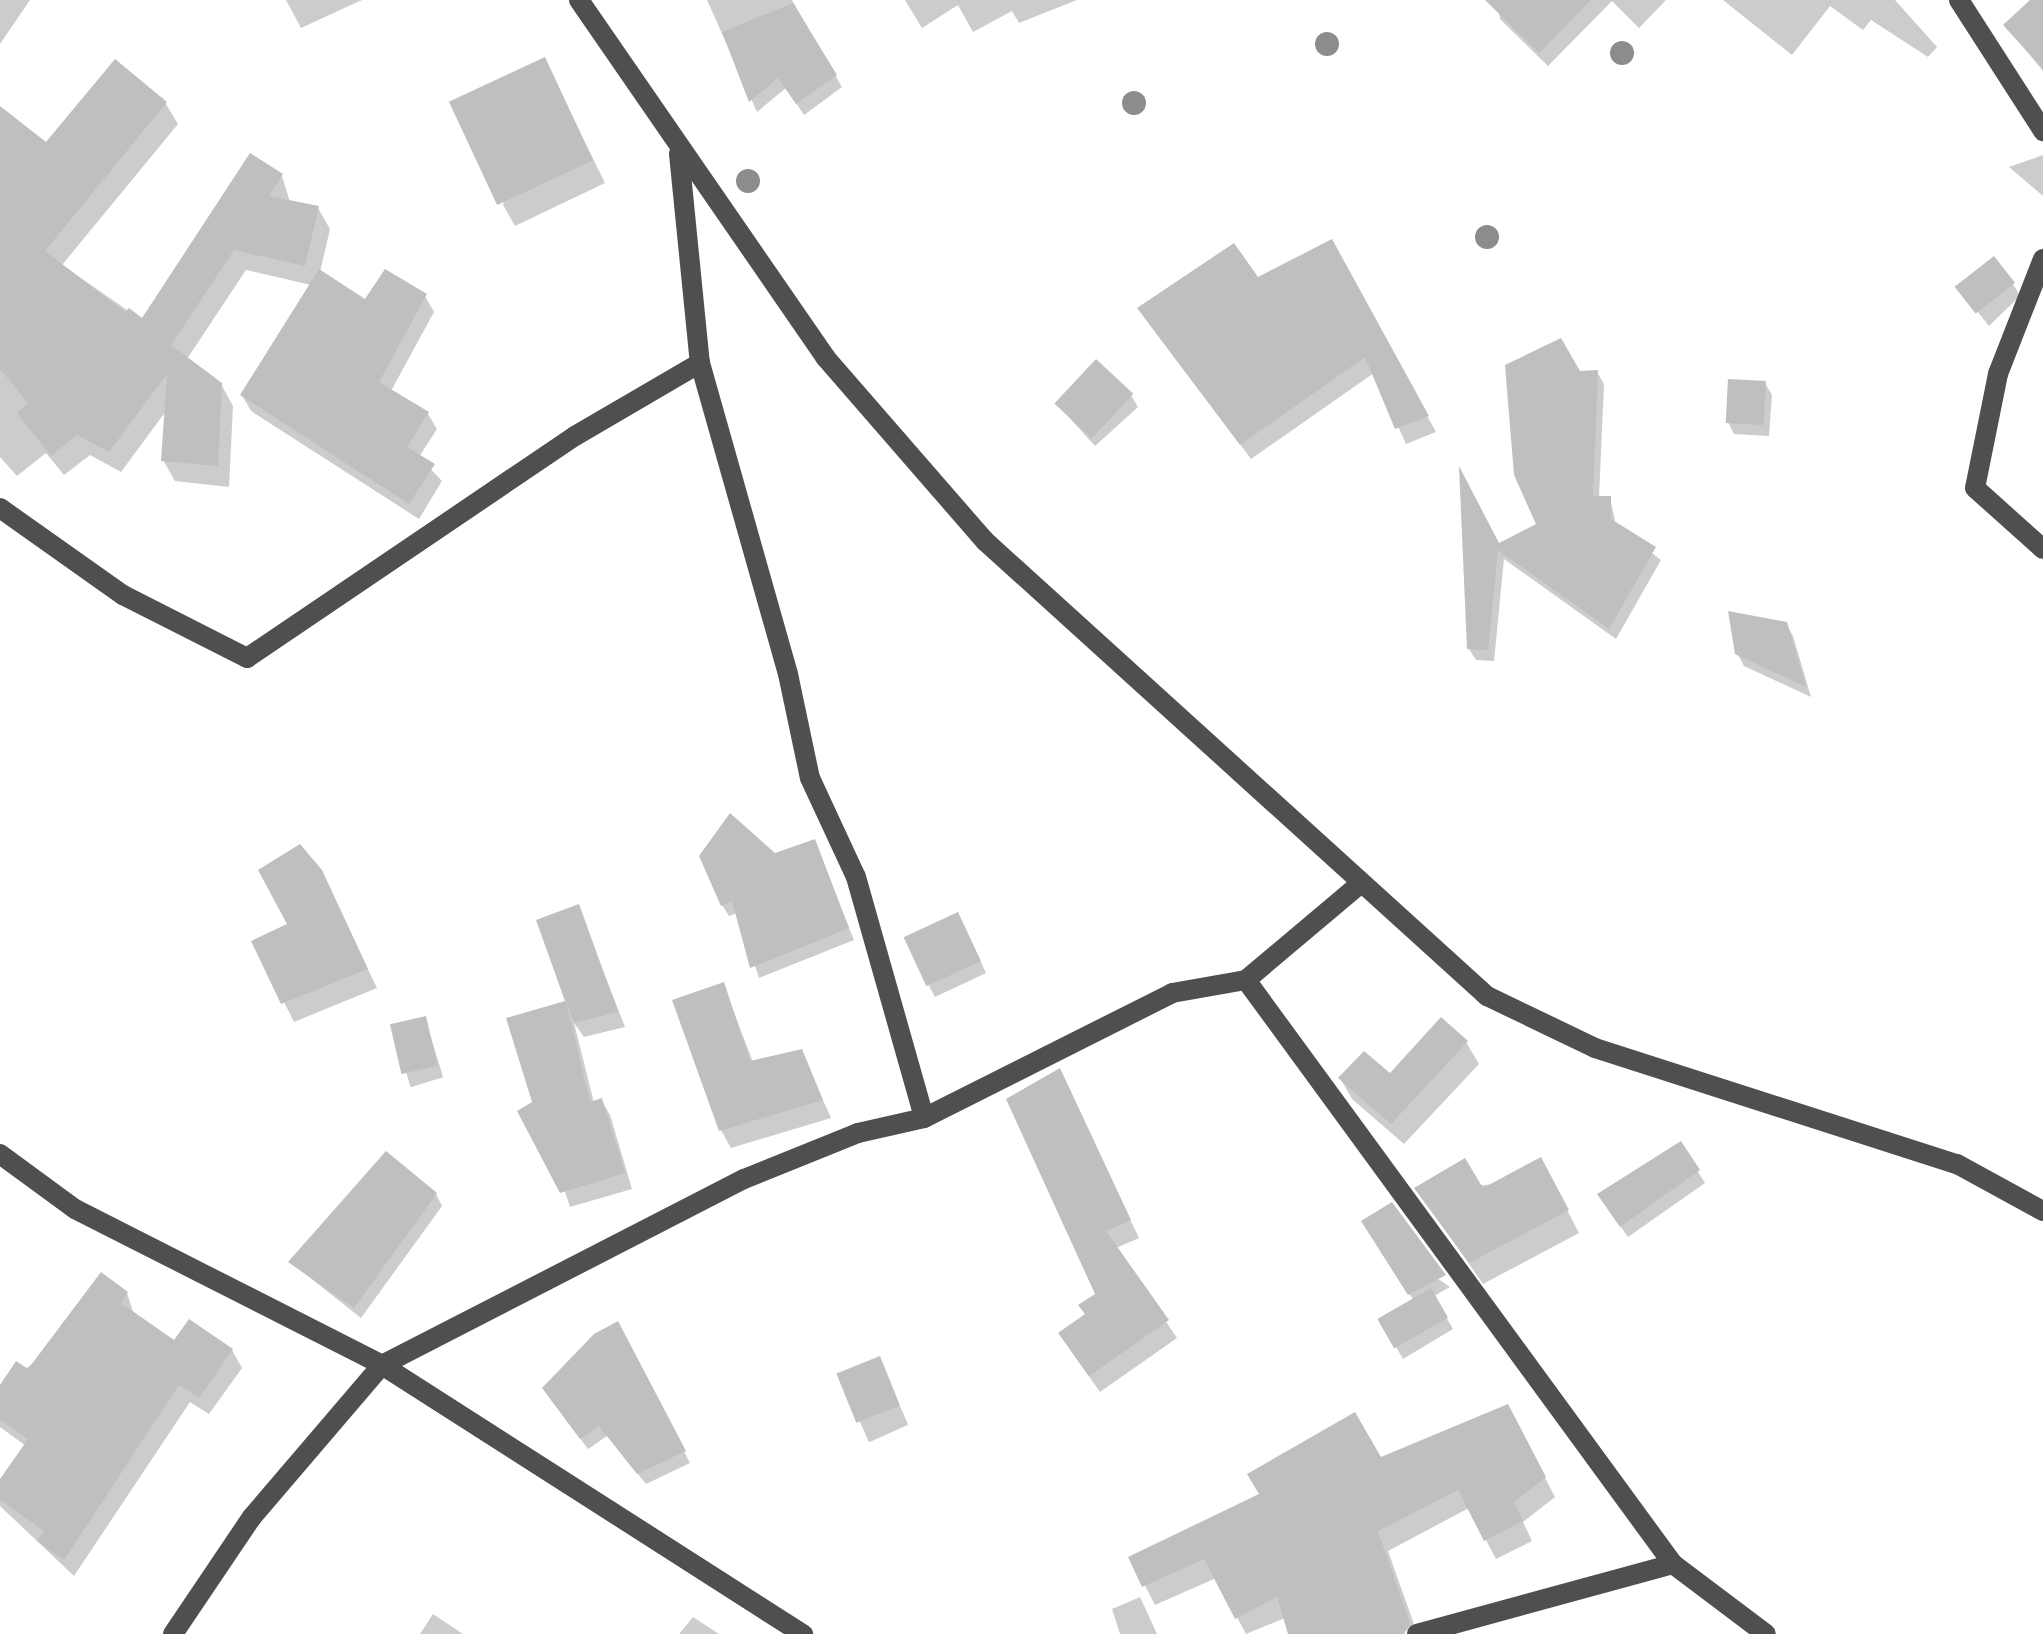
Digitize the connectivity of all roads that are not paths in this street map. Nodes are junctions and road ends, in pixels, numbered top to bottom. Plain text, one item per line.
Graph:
1 (579, 0) edge
2 (1959, 0) edge
3 (2043, 131) edge
4 (678, 150) junction
5 (2043, 259) edge
6 (700, 363) junction
7 (0, 508) edge
8 (2043, 549) edge
9 (1359, 885) junction
10 (1246, 980) junction
11 (924, 1118) junction
12 (0, 1154) edge
13 (2043, 1211) edge
14 (382, 1365) junction
15 (1673, 1564) junction
16 (173, 1634) edge
17 (803, 1634) edge
18 (1417, 1634) edge
19 (1766, 1634) edge

1 - 4 street
2 - 3 street
4 - 6 street
4 - 9 street
5 - 8 street
6 - 7 street
6 - 11 street
9 - 10 street
9 - 13 street
10 - 11 street
10 - 15 street
11 - 14 street
12 - 14 street
14 - 16 street
14 - 17 street
15 - 18 street
15 - 19 street

